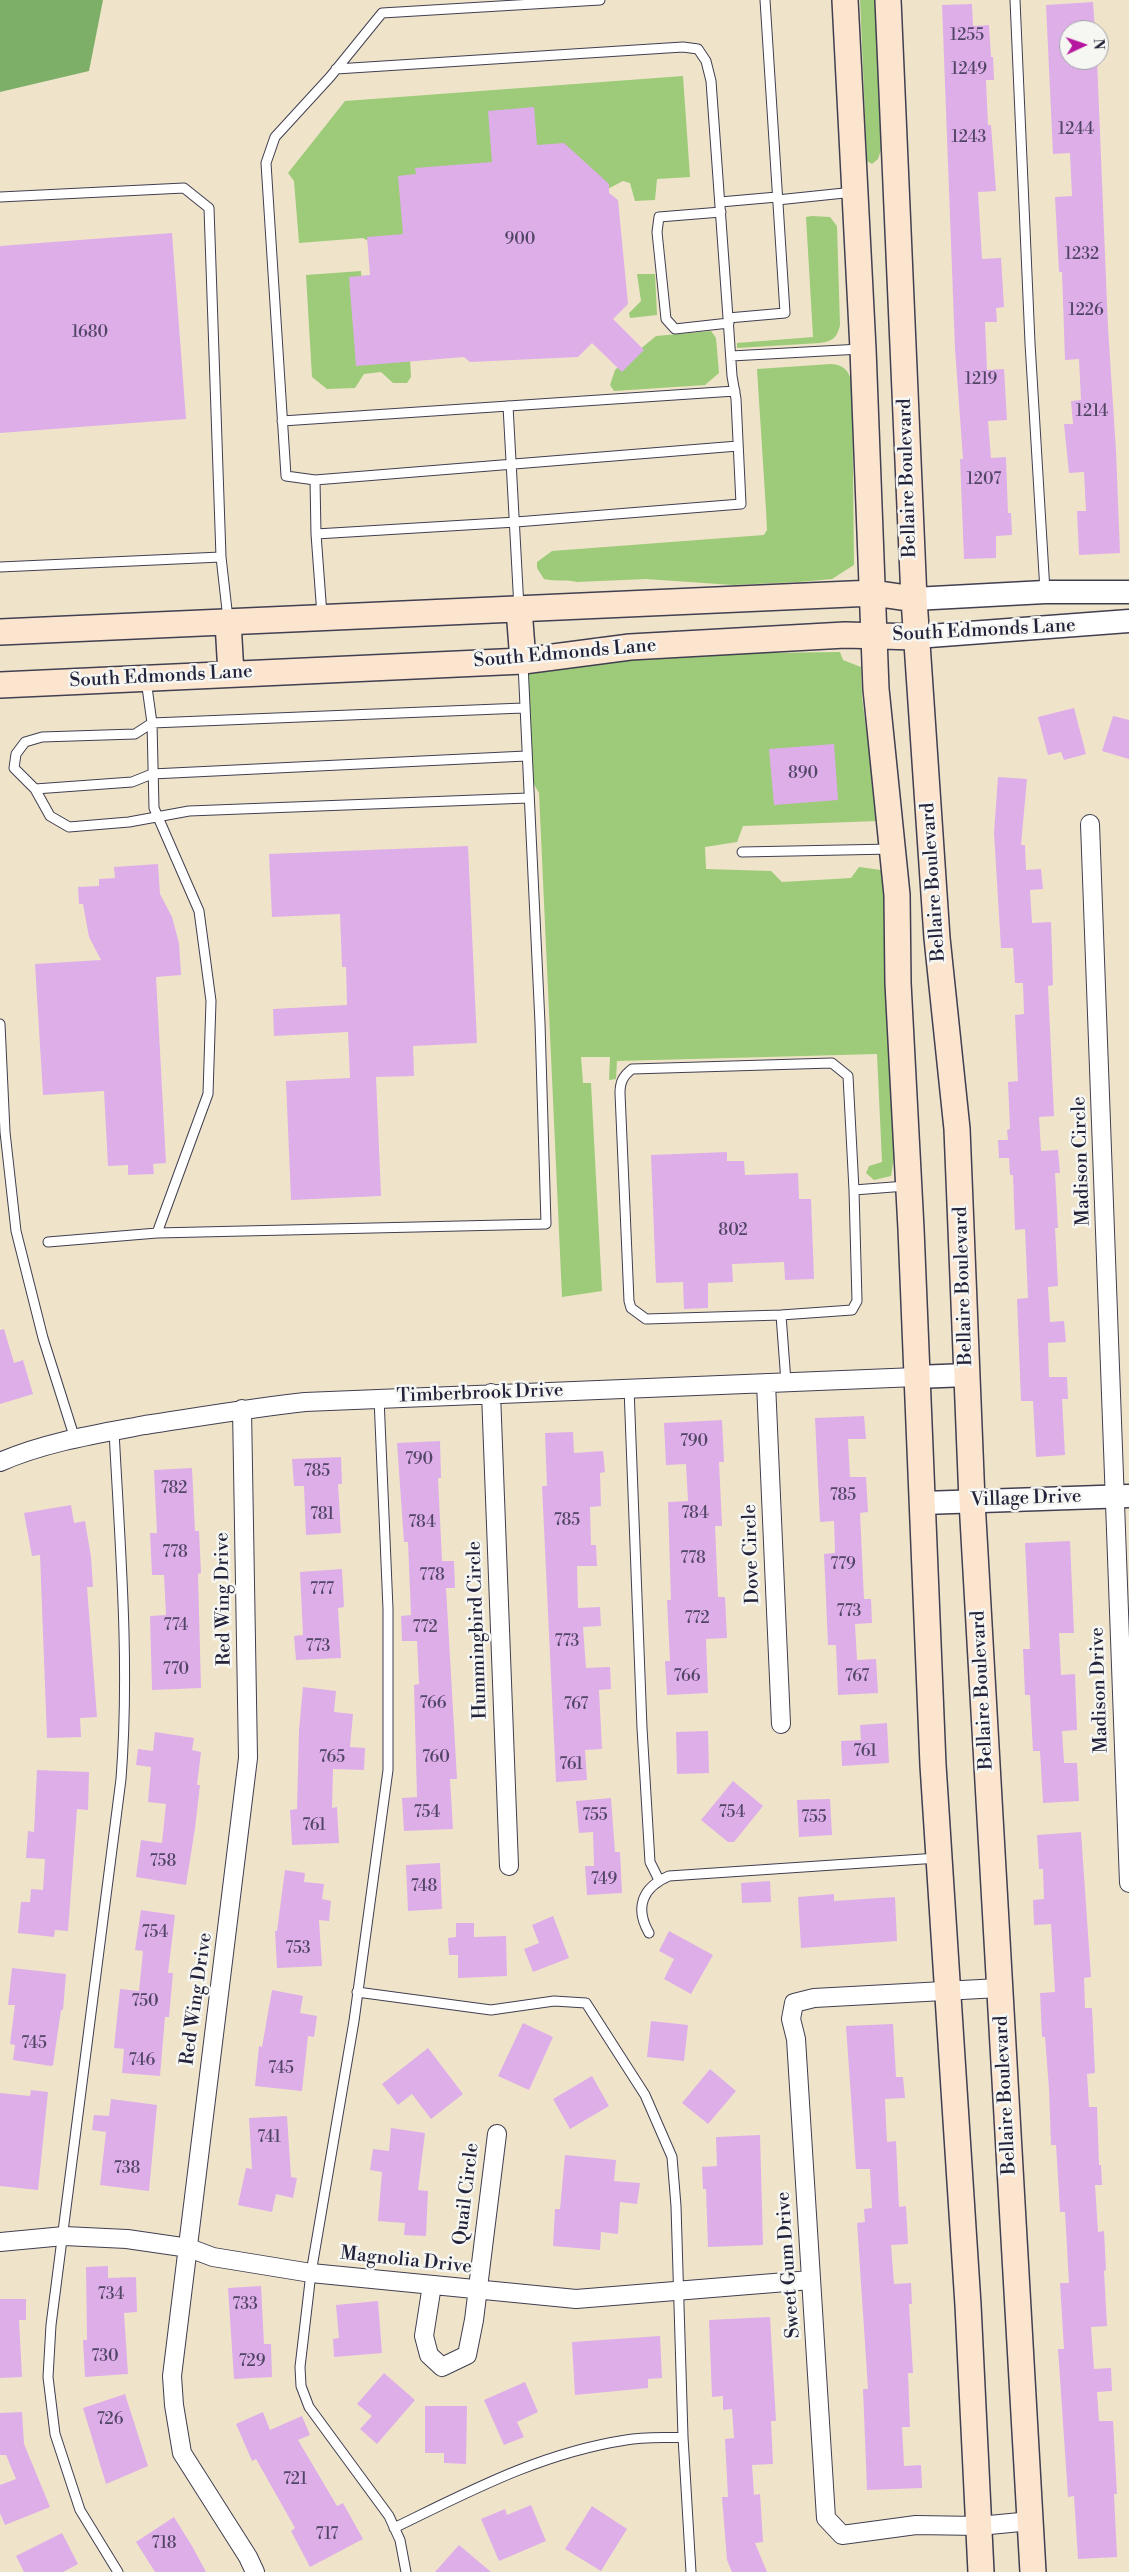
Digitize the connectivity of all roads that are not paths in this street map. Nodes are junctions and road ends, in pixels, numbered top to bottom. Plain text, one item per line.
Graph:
1 (600, 0) edge
2 (765, 0) edge
3 (845, 0) edge
4 (888, 0) edge
5 (1015, 0) edge
6 (336, 69) junction
7 (896, 189) junction
8 (855, 192) junction
9 (0, 196) edge
10 (777, 198) junction
11 (720, 202) junction
12 (721, 212) junction
13 (729, 320) junction
14 (863, 349) junction
15 (731, 356) junction
16 (734, 391) junction
17 (508, 406) junction
18 (282, 421) junction
19 (738, 446) junction
20 (511, 465) junction
21 (315, 480) junction
22 (516, 522) junction
23 (316, 534) junction
24 (221, 557) junction
25 (0, 567) edge
26 (1045, 592) junction
27 (1129, 592) edge
28 (874, 593) junction
29 (914, 599) junction
30 (519, 609) junction
31 (322, 618) junction
32 (228, 622) junction
33 (1129, 622) edge
34 (0, 632) edge
35 (875, 636) junction
36 (916, 637) junction
37 (523, 661) junction
38 (232, 674) junction
39 (146, 678) junction
40 (0, 685) edge
41 (523, 708) junction
42 (152, 723) junction
43 (526, 756) junction
44 (152, 774) junction
45 (35, 789) junction
46 (528, 798) junction
47 (158, 818) junction
48 (1090, 824) dead end
49 (892, 848) junction
50 (742, 852) dead end
51 (0, 1024) edge
52 (909, 1186) junction
53 (854, 1190) junction
54 (157, 1233) junction
55 (48, 1242) dead end
56 (781, 1315) junction
57 (967, 1375) junction
58 (916, 1377) junction
59 (766, 1382) junction
60 (786, 1382) junction
61 (629, 1388) junction
62 (490, 1393) junction
63 (379, 1398) junction
64 (242, 1409) junction
65 (114, 1431) junction
66 (75, 1439) junction
67 (0, 1462) edge
68 (1122, 1496) edge
69 (972, 1500) junction
70 (923, 1502) junction
71 (1124, 1623) edge
72 (781, 1724) dead end
73 (1126, 1757) edge
74 (938, 1858) junction
75 (509, 1866) dead end
76 (659, 1880) junction
77 (1129, 1883) edge
78 (649, 1933) dead end
79 (999, 1988) junction
80 (357, 1992) junction
81 (946, 1992) junction
82 (497, 2134) dead end
83 (64, 2236) junction
84 (0, 2242) edge
85 (188, 2248) junction
86 (311, 2273) junction
87 (811, 2280) junction
88 (432, 2285) junction
89 (678, 2289) junction
90 (476, 2290) junction
91 (683, 2437) junction
92 (1030, 2521) junction
93 (979, 2526) junction
94 (394, 2528) junction
95 (118, 2572) edge
96 (255, 2572) edge
97 (406, 2572) edge
98 (691, 2572) edge
99 (981, 2572) edge
100 (1033, 2572) edge

1 - 6 lane
2 - 10 lane
3 - 8 main road, Bellaire Boulevard
4 - 7 main road, Bellaire Boulevard
5 - 26 lane
6 - 11 lane
6 - 18 lane
7 - 8 main road
7 - 29 main road, Bellaire Boulevard
8 - 10 lane
8 - 14 main road, Bellaire Boulevard
9 - 24 lane
10 - 11 lane
10 - 13 lane
11 - 12 lane
12 - 13 lane
12 - 13 lane
13 - 15 lane
14 - 15 lane
14 - 28 main road, Bellaire Boulevard
15 - 16 lane
16 - 17 lane
16 - 19 lane
17 - 18 lane
17 - 20 lane
18 - 21 lane
19 - 20 lane
19 - 22 lane
20 - 21 lane
20 - 22 lane
21 - 23 lane
22 - 23 lane
22 - 30 lane
23 - 31 lane
24 - 25 lane
24 - 32 lane
26 - 27 street, South Edmonds Lane
26 - 29 street, South Edmonds Lane
28 - 29 main road, South Edmonds Lane
28 - 30 main road, South Edmonds Lane
28 - 35 main road, Bellaire Boulevard
29 - 36 main road, Bellaire Boulevard
30 - 31 main road, South Edmonds Lane
30 - 37 main road
31 - 32 main road, South Edmonds Lane
32 - 34 main road, South Edmonds Lane
32 - 38 main road
33 - 36 street, South Edmonds Lane
35 - 36 main road, South Edmonds Lane
35 - 37 main road, South Edmonds Lane
35 - 49 main road, Bellaire Boulevard
36 - 57 main road, Bellaire Boulevard
37 - 38 main road, South Edmonds Lane
37 - 41 lane
38 - 39 main road, South Edmonds Lane
39 - 40 main road, South Edmonds Lane
39 - 42 lane
41 - 42 lane
41 - 43 lane
42 - 44 lane
42 - 45 lane
43 - 44 lane
43 - 46 lane
44 - 45 lane
44 - 47 lane
45 - 47 lane
46 - 47 lane
46 - 54 lane
47 - 54 lane
48 - 68 street, Madison Circle
49 - 50 lane
49 - 52 main road, Bellaire Boulevard
51 - 66 lane
52 - 53 lane
52 - 58 main road, Bellaire Boulevard
53 - 56 lane
53 - 56 lane
54 - 55 lane
56 - 60 lane
57 - 58 street, Timberbrook Drive
57 - 69 main road, Bellaire Boulevard
58 - 60 street, Timberbrook Drive
58 - 70 main road, Bellaire Boulevard
59 - 60 street, Timberbrook Drive
59 - 61 street, Timberbrook Drive
59 - 72 street, Dove Circle
61 - 62 street, Timberbrook Drive
61 - 76 lane
62 - 63 street, Timberbrook Drive
62 - 75 street, Hummingbird Circle
63 - 64 street, Timberbrook Drive
63 - 80 lane
64 - 65 street, Timberbrook Drive
64 - 85 street, Red Wing Drive
65 - 66 street, Timberbrook Drive
65 - 83 lane
66 - 67 street, Timberbrook Drive
68 - 69 street, Village Drive
68 - 71 street, Madison Drive
69 - 70 street, Village Drive
69 - 79 main road, Bellaire Boulevard
70 - 74 main road, Bellaire Boulevard
71 - 73 street, Madison Drive
73 - 77 street, Madison Drive
74 - 76 lane
74 - 81 main road, Bellaire Boulevard
76 - 78 lane
79 - 81 street, Sweet Gum Drive
79 - 92 main road, Bellaire Boulevard
80 - 86 lane
80 - 89 lane
81 - 87 street, Sweet Gum Drive
81 - 93 main road, Bellaire Boulevard
82 - 90 street, Quail Circle
83 - 84 street, Magnolia Drive
83 - 85 street, Magnolia Drive
83 - 95 lane
85 - 86 street, Magnolia Drive
85 - 96 street, Red Wing Drive
86 - 88 street, Magnolia Drive
86 - 94 lane
87 - 89 street, Magnolia Drive
87 - 93 street, Sweet Gum Drive
88 - 90 street, Magnolia Drive
88 - 90 street, Quail Circle
89 - 90 street, Magnolia Drive
89 - 91 lane
91 - 94 lane
91 - 98 lane
92 - 93 street, Sweet Gum Drive
92 - 100 main road, Bellaire Boulevard
93 - 99 main road, Bellaire Boulevard
94 - 97 lane

